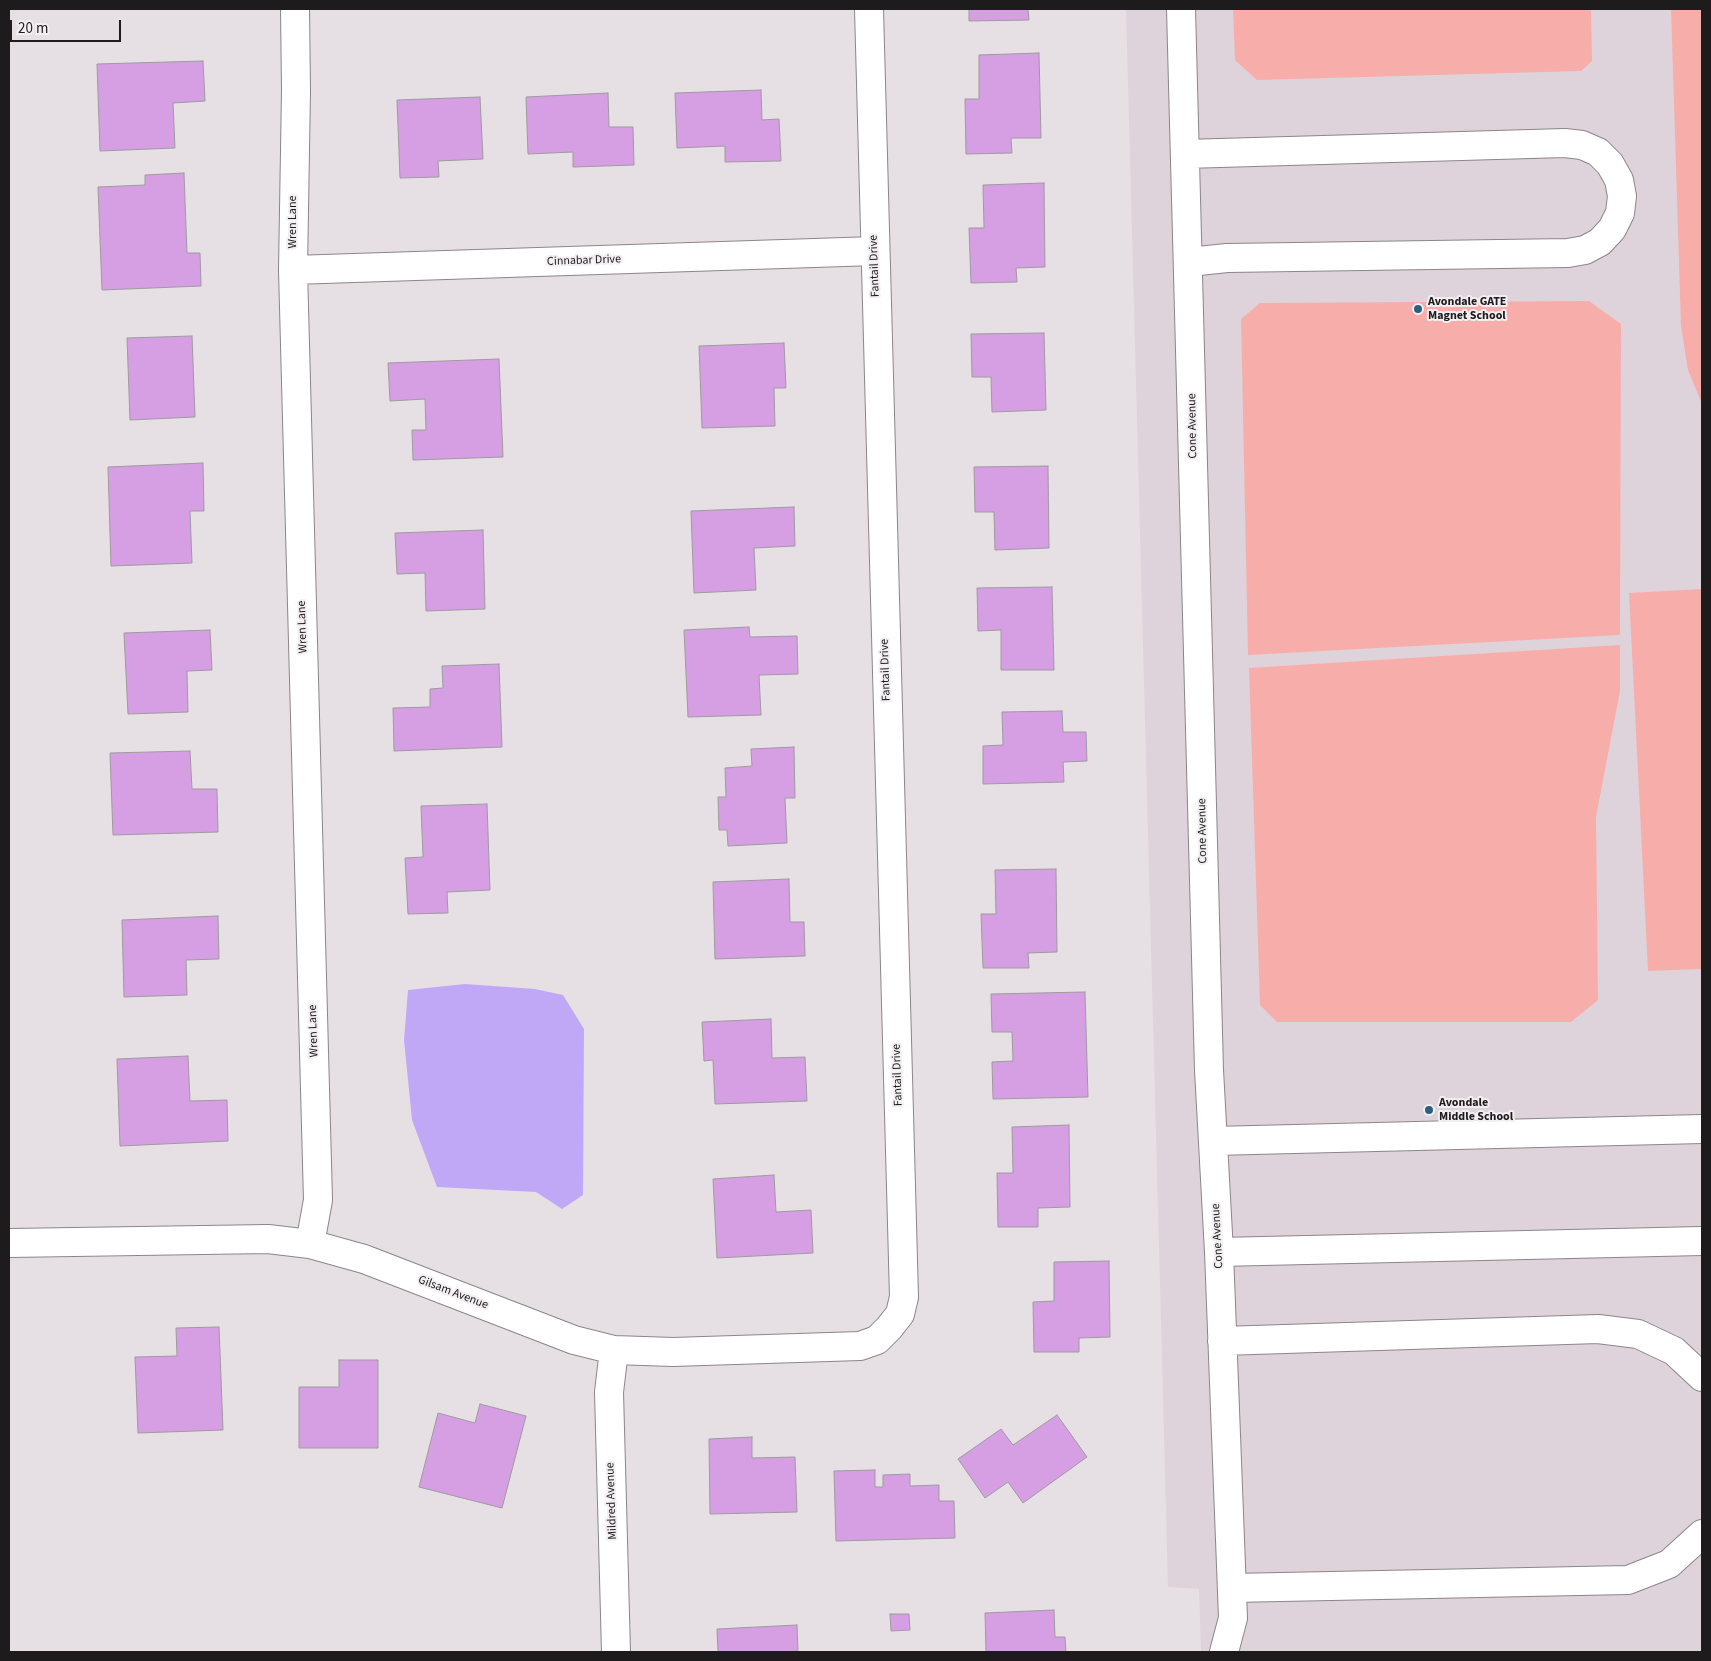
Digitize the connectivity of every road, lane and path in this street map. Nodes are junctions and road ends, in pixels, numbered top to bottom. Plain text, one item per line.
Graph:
1 (295, 9) edge
2 (868, 9) edge
3 (1181, 9) edge
4 (1184, 154) junction
5 (875, 251) junction
6 (1189, 262) junction
7 (293, 270) junction
8 (1702, 1129) edge
9 (1213, 1141) junction
10 (1702, 1241) edge
11 (9, 1243) edge
12 (310, 1244) junction
13 (1219, 1252) junction
14 (890, 1328) joint
15 (1222, 1341) junction
16 (614, 1350) junction
17 (1702, 1377) edge
18 (1702, 1534) edge
19 (1232, 1588) junction
20 (616, 1652) edge
21 (1224, 1652) edge

1 - 7 street, Wren Lane
2 - 5 street, Fantail Drive
3 - 4 street, Cone Avenue
4 - 6 street, Cone Avenue
4 - 6 street
5 - 7 street, Cinnabar Drive
5 - 14 street, Fantail Drive
6 - 9 street, Cone Avenue
7 - 12 street, Wren Lane
8 - 9 street
9 - 13 street, Cone Avenue
10 - 13 street
11 - 12 street, Gilsam Avenue
12 - 16 street, Gilsam Avenue
13 - 15 street, Cone Avenue
14 - 16 street, Gilsam Avenue
15 - 17 street
15 - 19 street, Cone Avenue
16 - 20 street, Mildred Avenue
18 - 19 street
19 - 21 street, Cone Avenue

